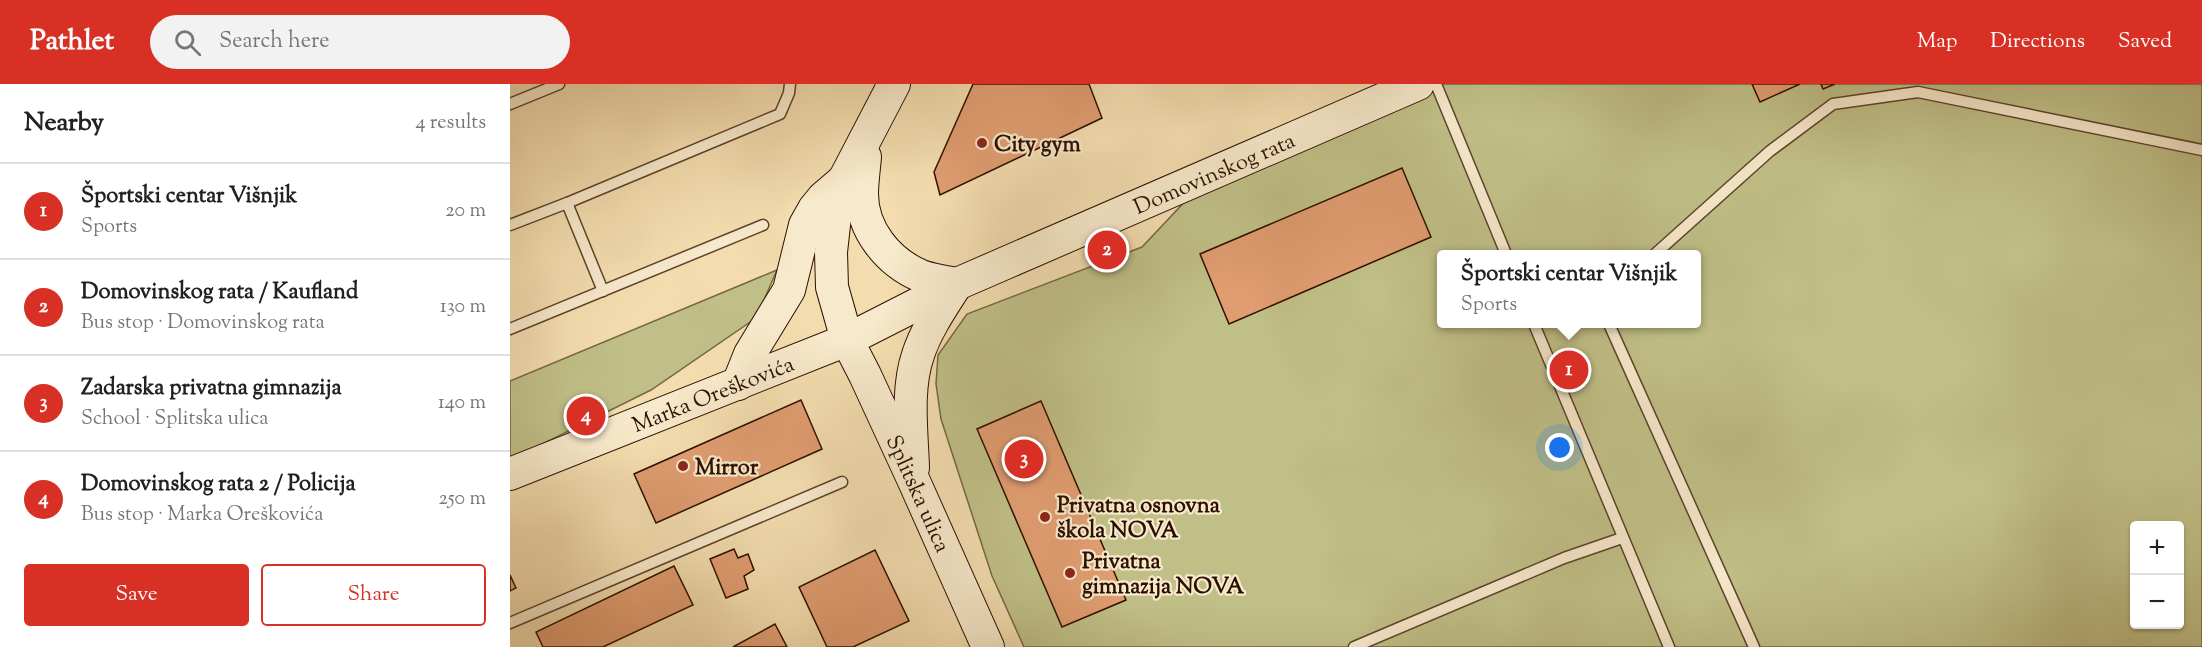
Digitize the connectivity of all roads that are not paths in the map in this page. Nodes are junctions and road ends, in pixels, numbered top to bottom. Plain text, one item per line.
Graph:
1 (559, 84) edge
2 (790, 84) edge
3 (894, 84) edge
4 (1418, 84) edge
5 (1436, 84) edge
6 (510, 104) edge
7 (867, 135) junction
8 (2202, 150) edge
9 (844, 180) junction
10 (567, 203) junction
11 (510, 225) edge
12 (763, 225) dead end
13 (1504, 250) edge
14 (1661, 250) edge
15 (957, 284) junction
16 (603, 291) junction
17 (1536, 328) edge
18 (1611, 328) edge
19 (510, 329) edge
20 (847, 340) junction
21 (738, 384) junction
22 (510, 474) edge
23 (913, 479) junction
24 (842, 482) dead end
25 (1622, 538) junction
26 (510, 623) edge
27 (988, 647) edge
28 (1354, 647) edge
29 (1670, 647) edge
30 (1754, 647) edge

1 - 6 lane
2 - 10 lane
3 - 7 main road
4 - 15 main road, Domovinskog rata
5 - 13 lane
7 - 9 main road
7 - 15 main road
8 - 14 lane
9 - 20 main road, Splitska ulica
9 - 21 main road
10 - 11 lane
10 - 16 lane
12 - 16 lane
15 - 20 main road, Domovinskog rata
15 - 23 main road
16 - 19 lane
17 - 25 lane
18 - 30 lane
20 - 21 main road, Marka Oreškovića
20 - 23 main road, Splitska ulica
21 - 22 main road, Marka Oreškovića
23 - 27 main road, Splitska ulica
24 - 26 lane
25 - 28 lane
25 - 29 lane

